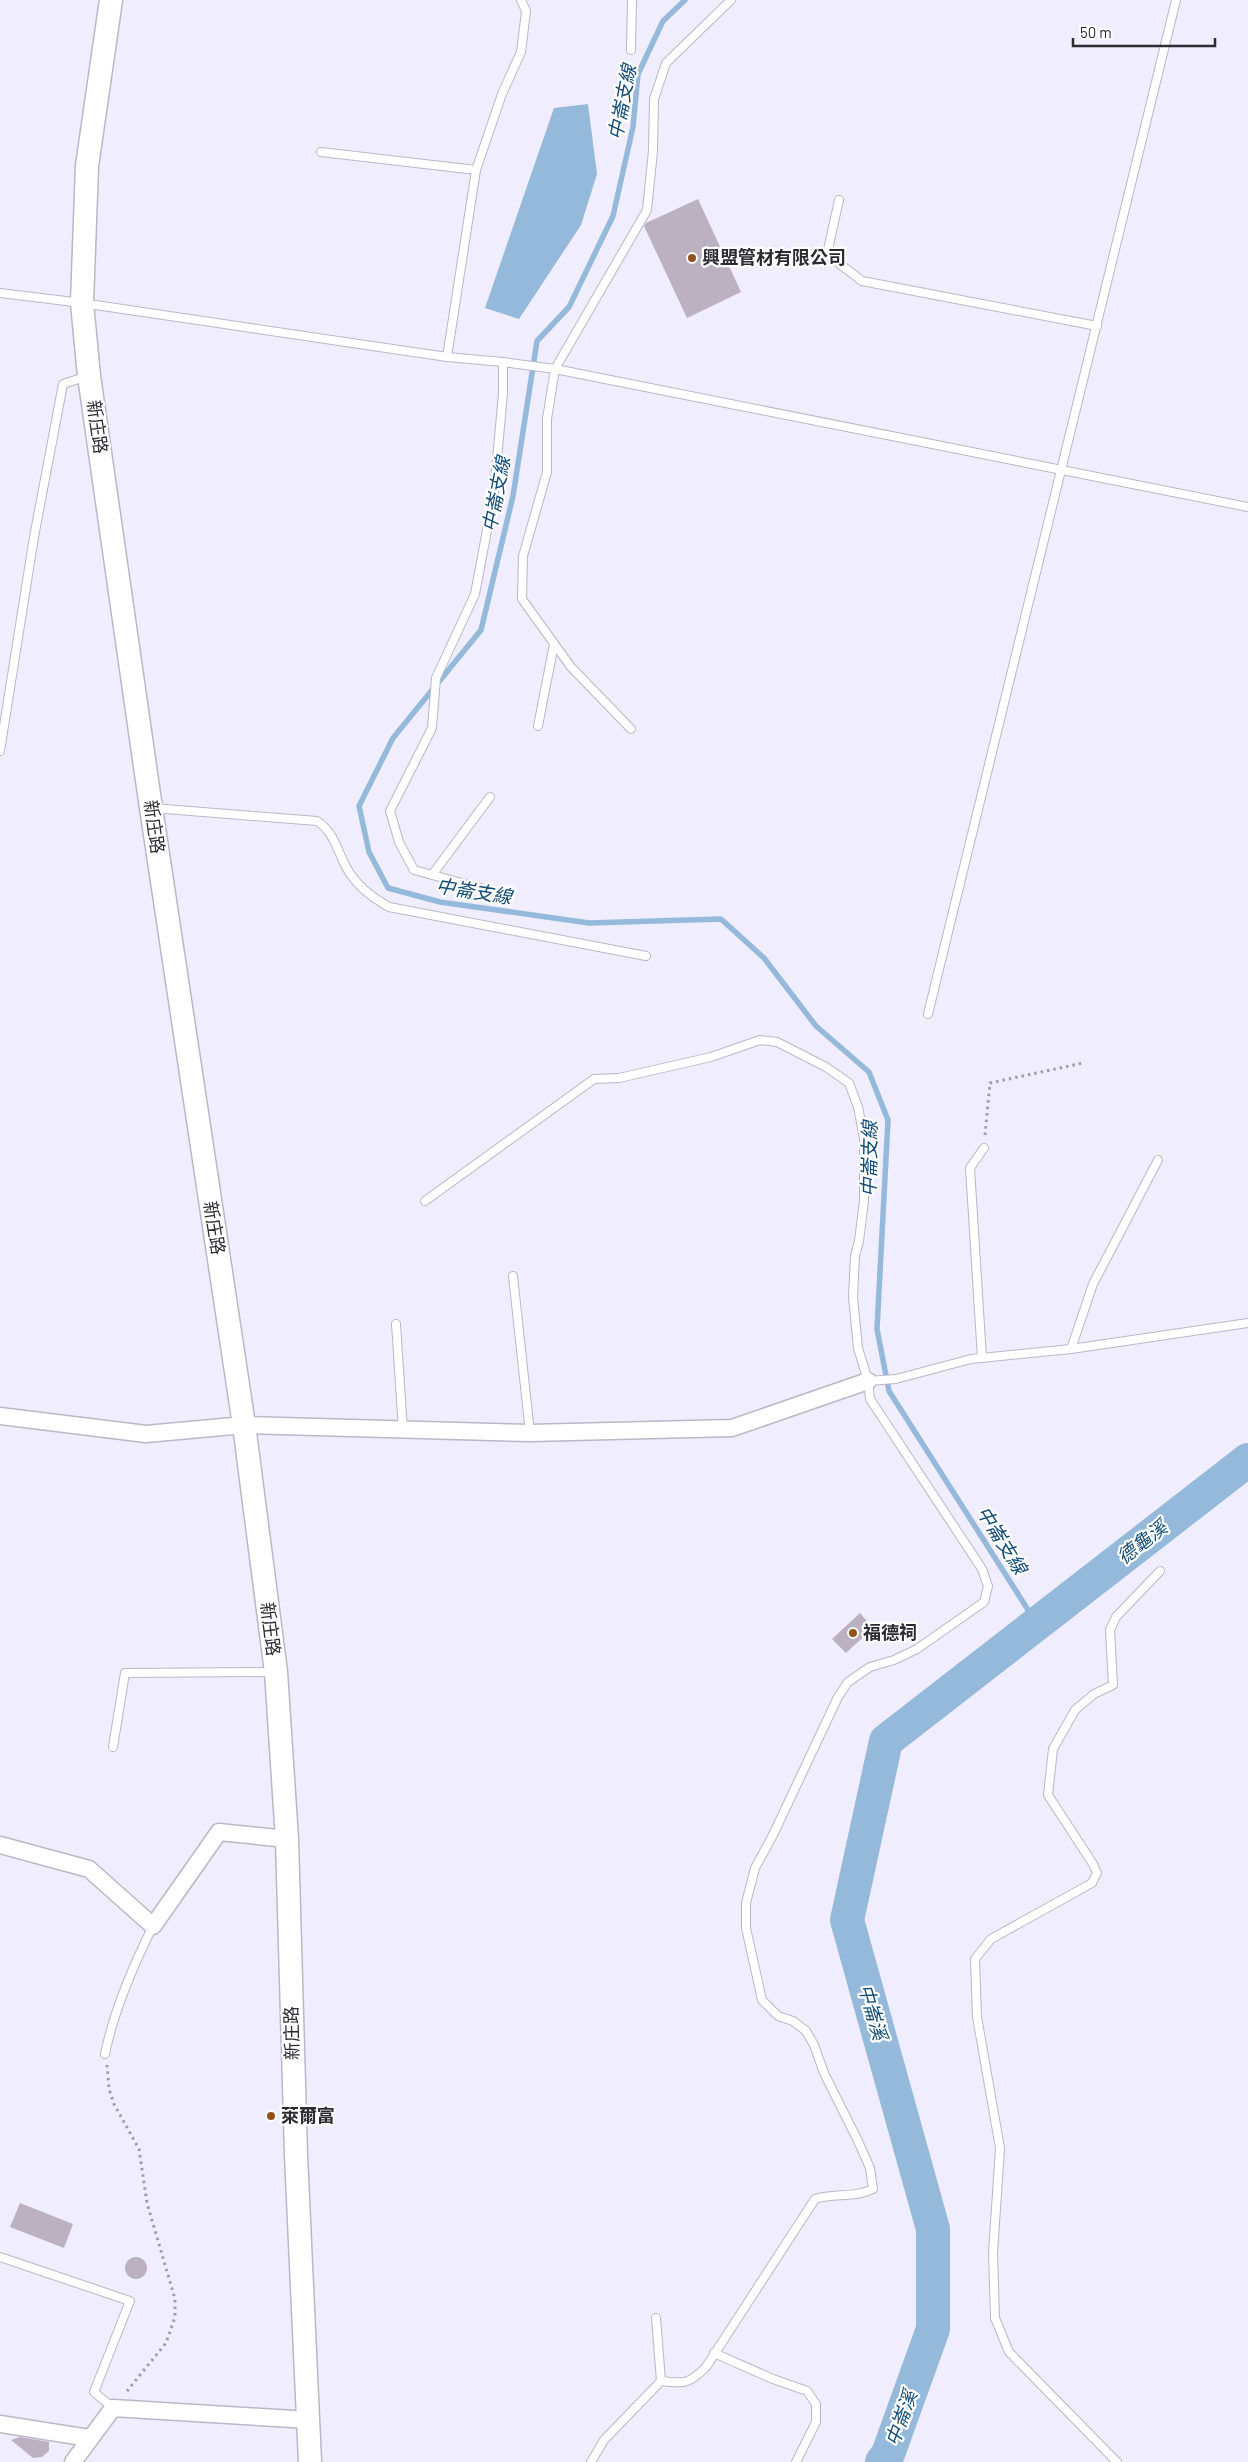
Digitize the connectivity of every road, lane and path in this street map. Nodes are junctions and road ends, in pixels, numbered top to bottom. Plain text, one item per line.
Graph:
1 (111, 0) edge
2 (521, 0) edge
3 (632, 0) edge
4 (731, 0) edge
5 (1176, 0) edge
6 (631, 50) dead end
7 (321, 152) dead end
8 (476, 170) junction
9 (840, 200) dead end
10 (0, 293) edge
11 (82, 303) junction
12 (1097, 326) junction
13 (447, 357) junction
14 (503, 362) junction
15 (555, 369) junction
16 (89, 376) junction
17 (1062, 472) junction
18 (1248, 507) edge
19 (554, 644) junction
20 (538, 726) dead end
21 (631, 729) dead end
22 (0, 751) edge
23 (490, 797) dead end
24 (151, 808) junction
25 (432, 875) junction
26 (506, 895) dead end
27 (646, 956) dead end
28 (928, 1014) dead end
29 (1083, 1063) dead end
30 (984, 1148) joint
31 (1158, 1160) dead end
32 (425, 1201) dead end
33 (513, 1276) dead end
34 (1248, 1323) edge
35 (396, 1324) dead end
36 (1071, 1349) junction
37 (982, 1358) junction
38 (868, 1381) junction
39 (0, 1416) edge
40 (244, 1425) junction
41 (402, 1430) junction
42 (530, 1433) junction
43 (1160, 1571) dead end
44 (276, 1672) junction
45 (113, 1747) dead end
46 (288, 1839) junction
47 (0, 1846) edge
48 (153, 1926) junction
49 (106, 2054) joint
50 (0, 2257) edge
51 (656, 2318) dead end
52 (714, 2354) junction
53 (661, 2381) junction
54 (113, 2408) junction
55 (309, 2420) junction
56 (0, 2424) edge
57 (89, 2438) junction
58 (73, 2462) edge
59 (310, 2462) edge
60 (591, 2462) edge
61 (796, 2462) edge
62 (1117, 2462) edge

1 - 11 street, 新庄路
2 - 8 lane
3 - 6 lane
4 - 15 lane
5 - 12 lane
7 - 8 lane
8 - 13 lane
9 - 12 lane
10 - 11 lane
11 - 13 lane
11 - 16 street, 新庄路
12 - 17 lane
13 - 14 lane
14 - 15 lane
14 - 25 lane
15 - 17 lane
15 - 19 lane
16 - 22 lane
16 - 24 street, 新庄路
17 - 18 lane
17 - 28 lane
19 - 20 lane
19 - 21 lane
23 - 25 lane
24 - 27 lane
24 - 40 street, 新庄路
25 - 26 lane
29 - 30 path
30 - 37 lane
31 - 36 lane
32 - 38 lane
33 - 42 lane
34 - 36 lane
35 - 41 lane
36 - 37 lane
37 - 38 lane
38 - 42 street
38 - 52 lane
39 - 40 street
40 - 41 street
40 - 44 street, 新庄路
41 - 42 street
43 - 62 lane
44 - 45 lane
44 - 46 street, 新庄路
46 - 48 street
46 - 55 street, 新庄路
47 - 48 street
48 - 49 lane
49 - 54 path
50 - 54 lane
51 - 53 lane
52 - 53 lane
52 - 61 lane
53 - 60 lane
54 - 55 street
54 - 57 street
55 - 59 street, 新庄路
56 - 57 street
57 - 58 street

